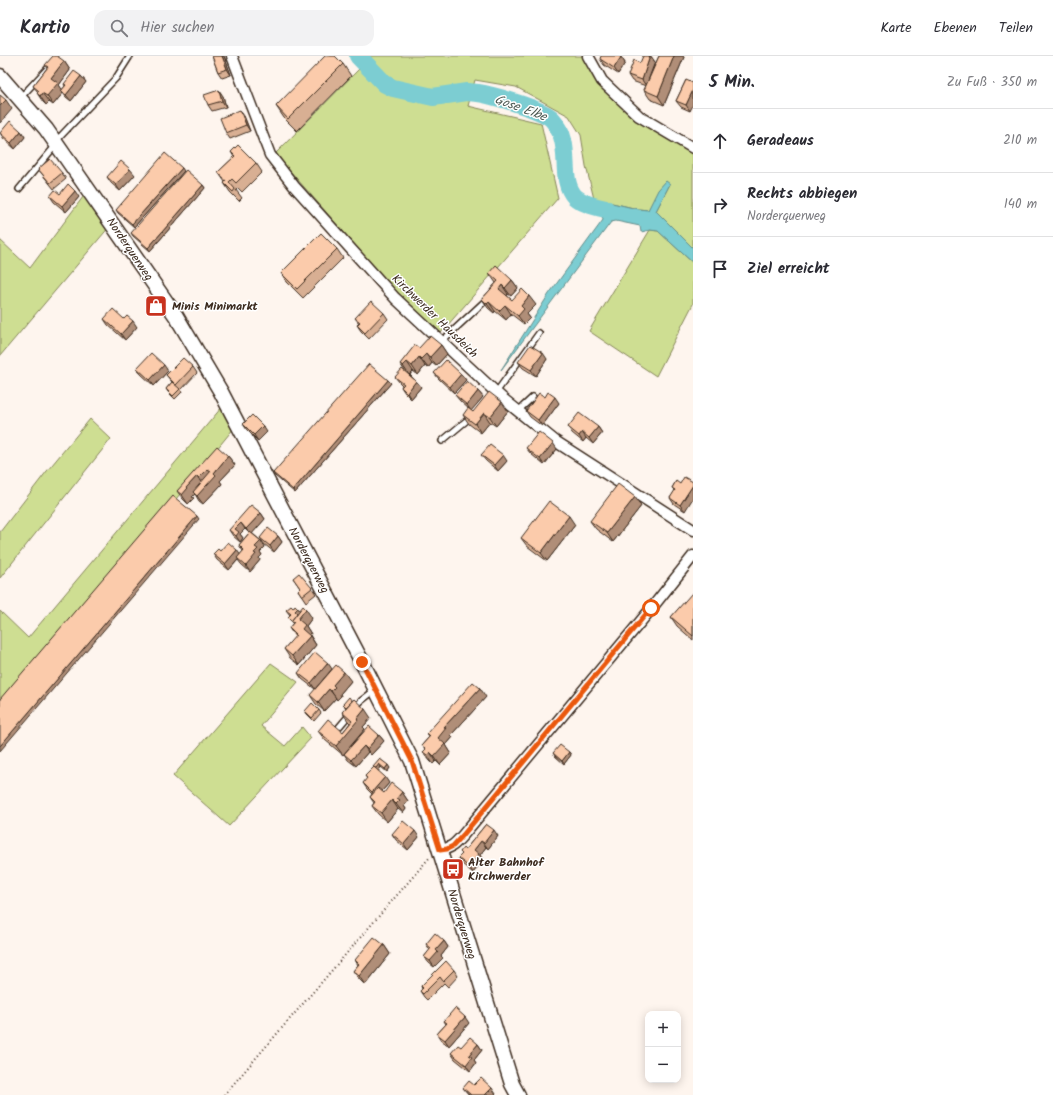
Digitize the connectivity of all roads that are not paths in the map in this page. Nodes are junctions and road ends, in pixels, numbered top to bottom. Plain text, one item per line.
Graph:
1 (130, 56) edge
2 (232, 56) edge
3 (588, 56) edge
4 (51, 64) edge
5 (0, 76) edge
6 (20, 98) junction
7 (56, 143) junction
8 (693, 148) edge
9 (19, 189) dead end
10 (485, 301) edge
11 (539, 333) dead end
12 (442, 341) junction
13 (494, 395) junction
14 (532, 397) dead end
15 (478, 410) edge
16 (518, 411) junction
17 (442, 441) dead end
18 (693, 530) edge
19 (693, 556) edge
20 (376, 689) junction
21 (339, 727) edge
22 (440, 850) junction
23 (518, 1095) edge

1 - 7 lane
2 - 12 street, Kirchwerder Hausdeich
3 - 8 street
4 - 6 lane
5 - 6 street, Norderquerweg
6 - 7 street, Norderquerweg
7 - 9 lane
7 - 20 street, Norderquerweg
10 - 12 lane
11 - 13 lane
12 - 13 street, Kirchwerder Hausdeich
13 - 16 street, Kirchwerder Hausdeich
14 - 16 lane
15 - 17 lane
16 - 18 street, Kirchwerder Hausdeich
19 - 22 street
20 - 21 lane
20 - 22 street, Norderquerweg
22 - 23 street, Norderquerweg

